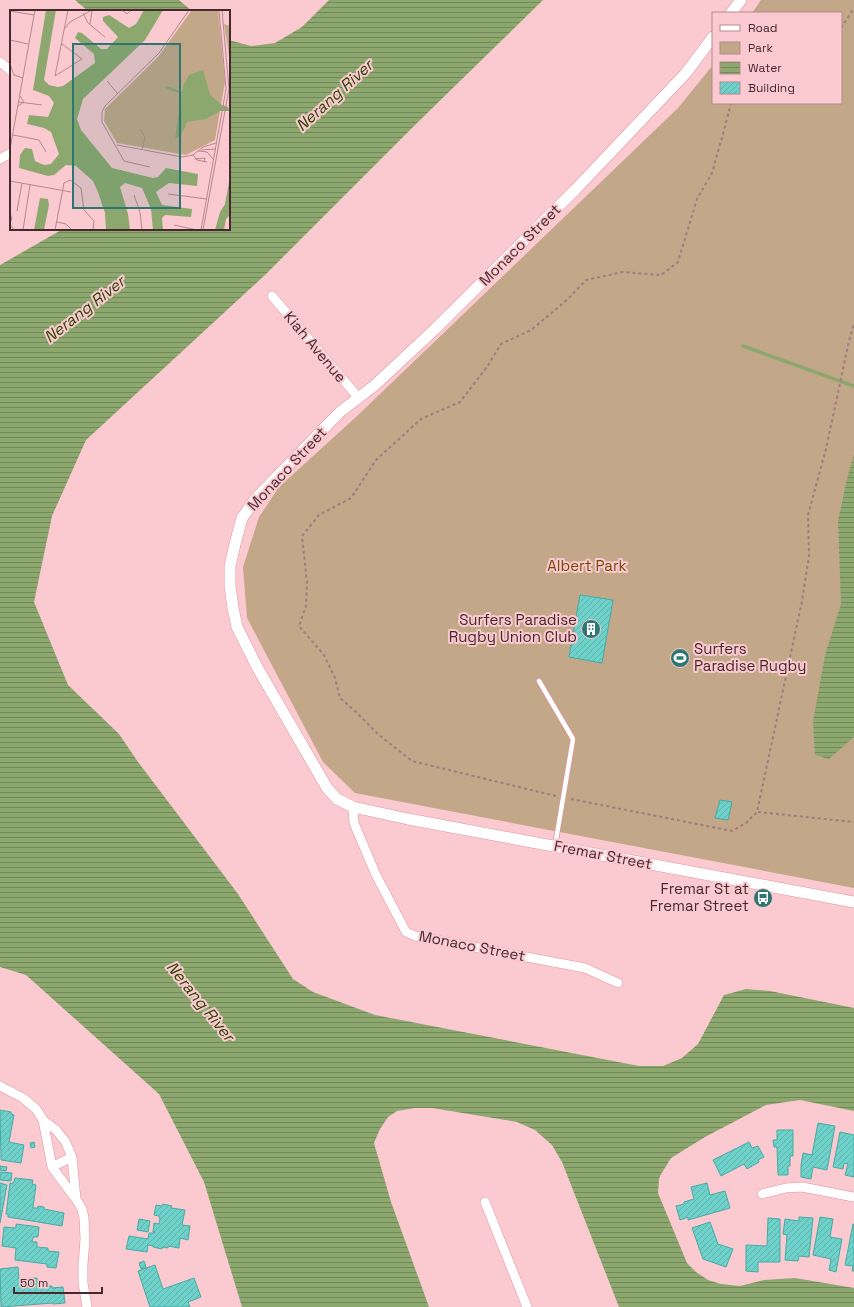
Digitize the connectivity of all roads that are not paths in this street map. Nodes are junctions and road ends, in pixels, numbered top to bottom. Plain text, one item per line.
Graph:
1 (741, 0) edge
2 (732, 12) edge
3 (712, 39) edge
4 (0, 62) edge
5 (10, 70) edge
6 (10, 154) edge
7 (0, 159) edge
8 (272, 296) dead end
9 (358, 397) junction
10 (539, 681) dead end
11 (353, 807) junction
12 (555, 846) junction
13 (854, 902) edge
14 (618, 983) dead end
15 (0, 1086) edge
16 (43, 1120) junction
17 (72, 1157) junction
18 (52, 1166) junction
19 (762, 1194) dead end
20 (854, 1197) edge
21 (76, 1199) junction
22 (485, 1202) dead end
23 (87, 1307) edge
24 (527, 1307) edge

1 - 2 street
3 - 9 street, Monaco Street
4 - 5 street
6 - 7 street
8 - 9 street, Kiah Avenue
9 - 11 street, Monaco Street
10 - 12 lane
11 - 12 street, Fremar Street
11 - 14 street, Monaco Street
12 - 13 street, Fremar Street
15 - 16 street
16 - 17 street
16 - 18 street
17 - 18 street
17 - 21 street
18 - 21 street
19 - 20 street
21 - 23 street
22 - 24 street

